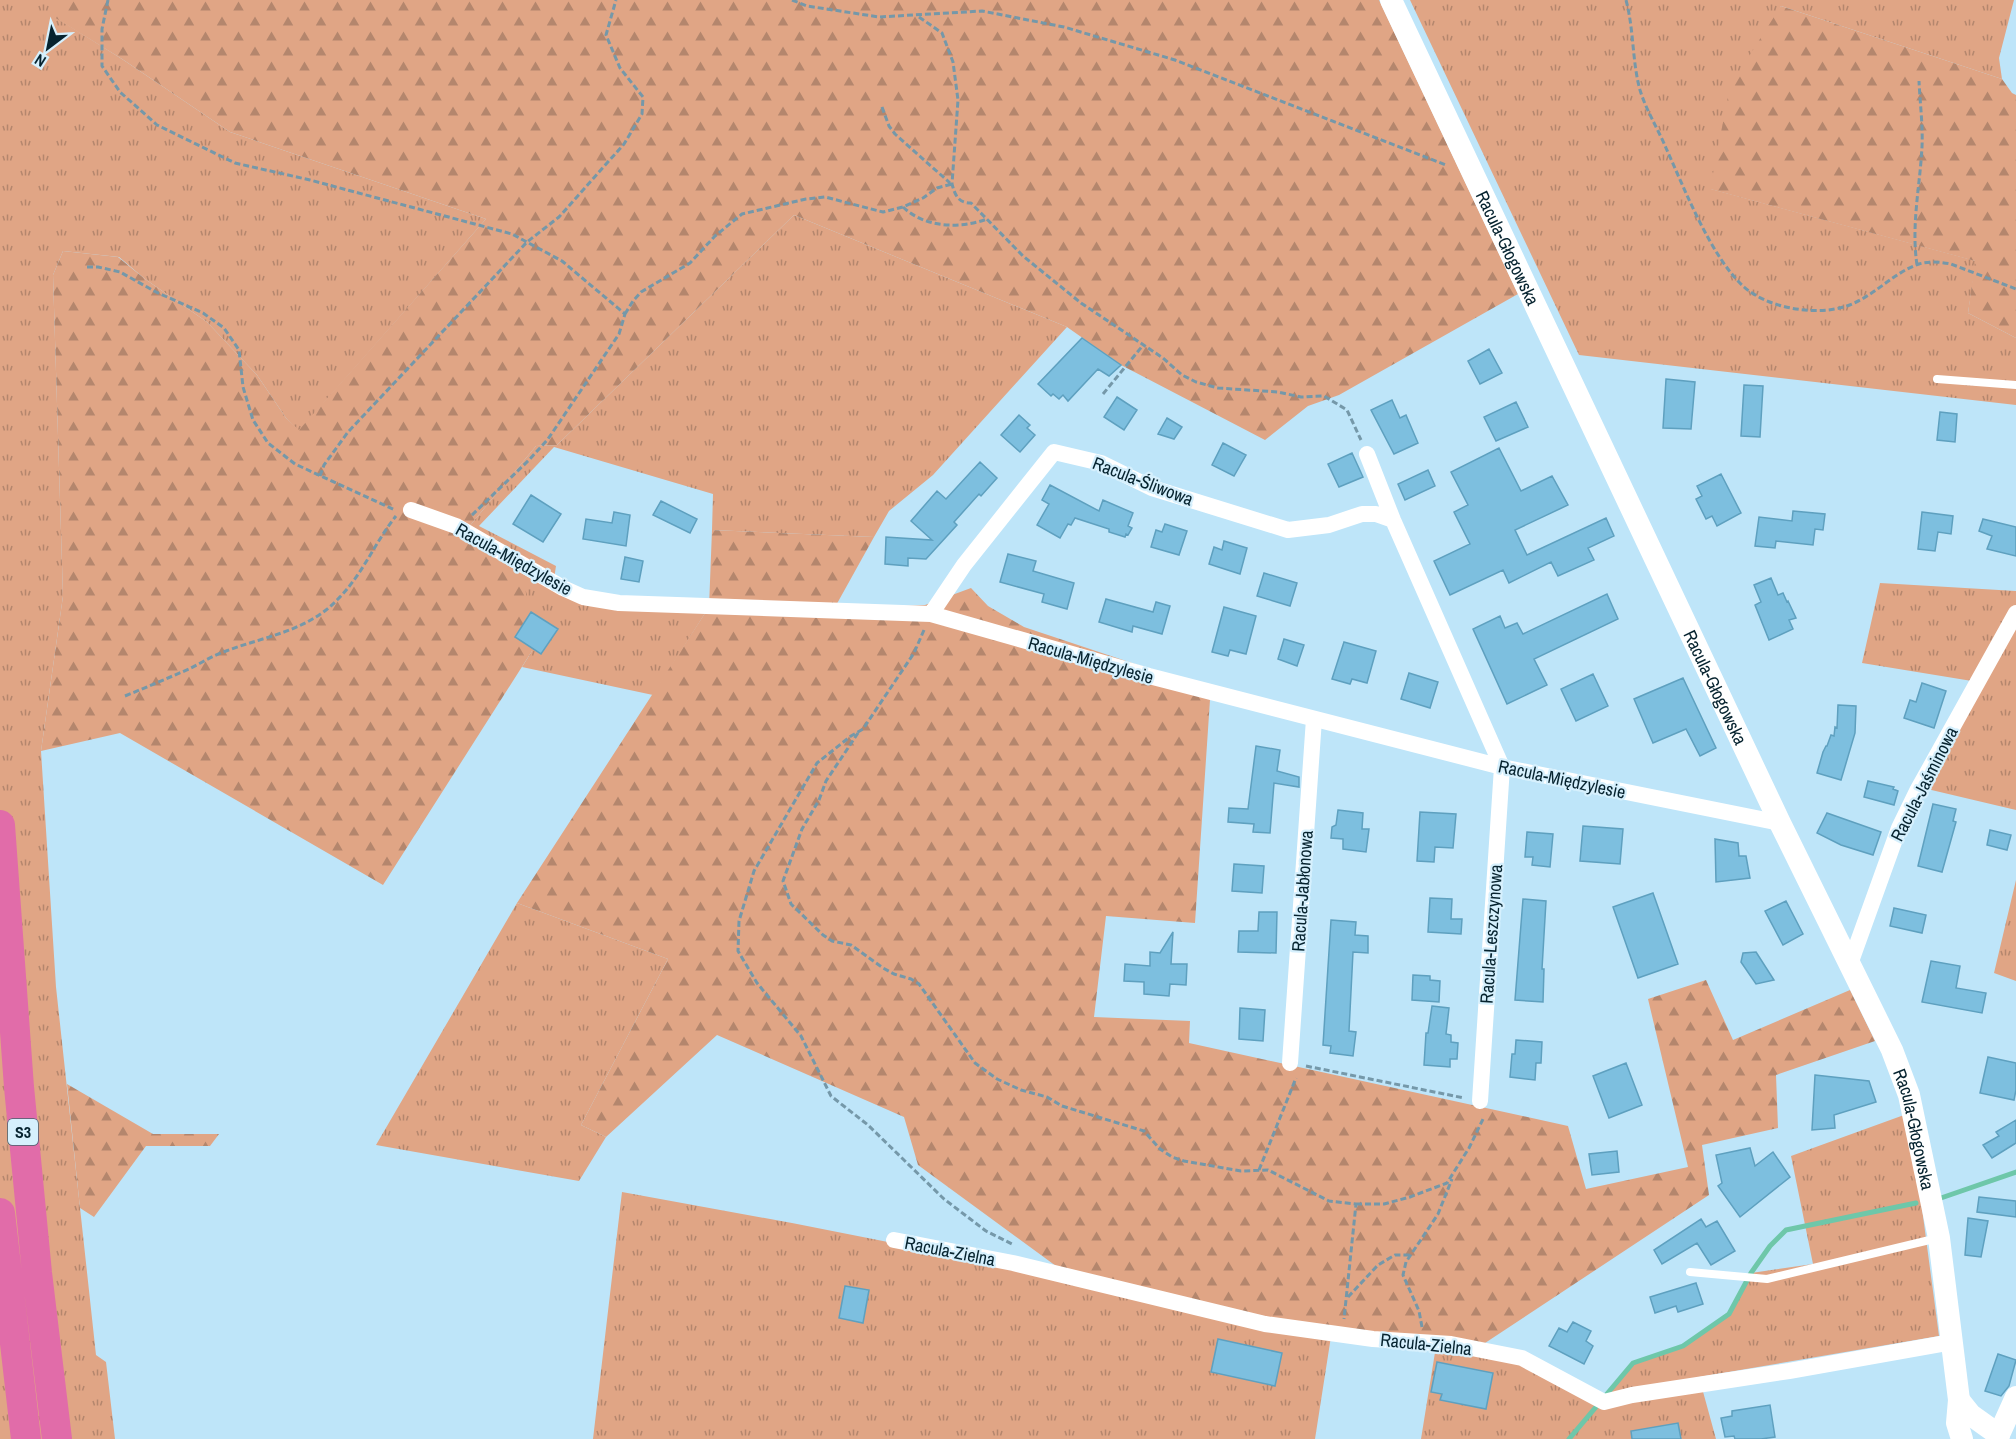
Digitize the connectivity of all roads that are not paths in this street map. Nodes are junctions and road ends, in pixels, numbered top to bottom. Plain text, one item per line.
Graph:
1 (1390, 0) edge
2 (1937, 379) dead end
3 (2016, 385) edge
4 (1367, 454) road end
5 (411, 510) road end
6 (1393, 520) junction
7 (2016, 613) edge
8 (931, 614) junction
9 (1314, 719) junction
10 (1502, 767) junction
11 (1780, 823) junction
12 (0, 825) edge
13 (1851, 964) junction
14 (1294, 1064) road end
15 (1480, 1101) road end
16 (0, 1213) edge
17 (1939, 1238) junction
18 (894, 1240) dead end
19 (1690, 1272) dead end
20 (1952, 1342) junction
21 (1959, 1400) junction
22 (2014, 1406) edge
23 (1998, 1437) edge
24 (26, 1439) edge
25 (57, 1439) edge
26 (1962, 1439) edge

1 - 11 street, Racula-Głogowska
2 - 3 lane
4 - 6 street
5 - 8 street, Racula-Międzylesie
6 - 8 street, Racula-Śliwowa
6 - 10 street
7 - 13 street, Racula-Jaśminowa
8 - 9 street, Racula-Międzylesie
9 - 10 street, Racula-Międzylesie
9 - 14 street, Racula-Jabłonowa
10 - 11 street, Racula-Międzylesie
10 - 15 street, Racula-Leszczynowa
11 - 13 street, Racula-Głogowska
12 - 25 highway, S3
13 - 17 street, Racula-Głogowska
16 - 24 highway
17 - 19 lane
17 - 20 street, Racula-Głogowska
18 - 20 street, Racula-Zielna
20 - 21 street, Racula-Głogowska
21 - 23 street
21 - 26 street, Racula-Głogowska
22 - 23 street

